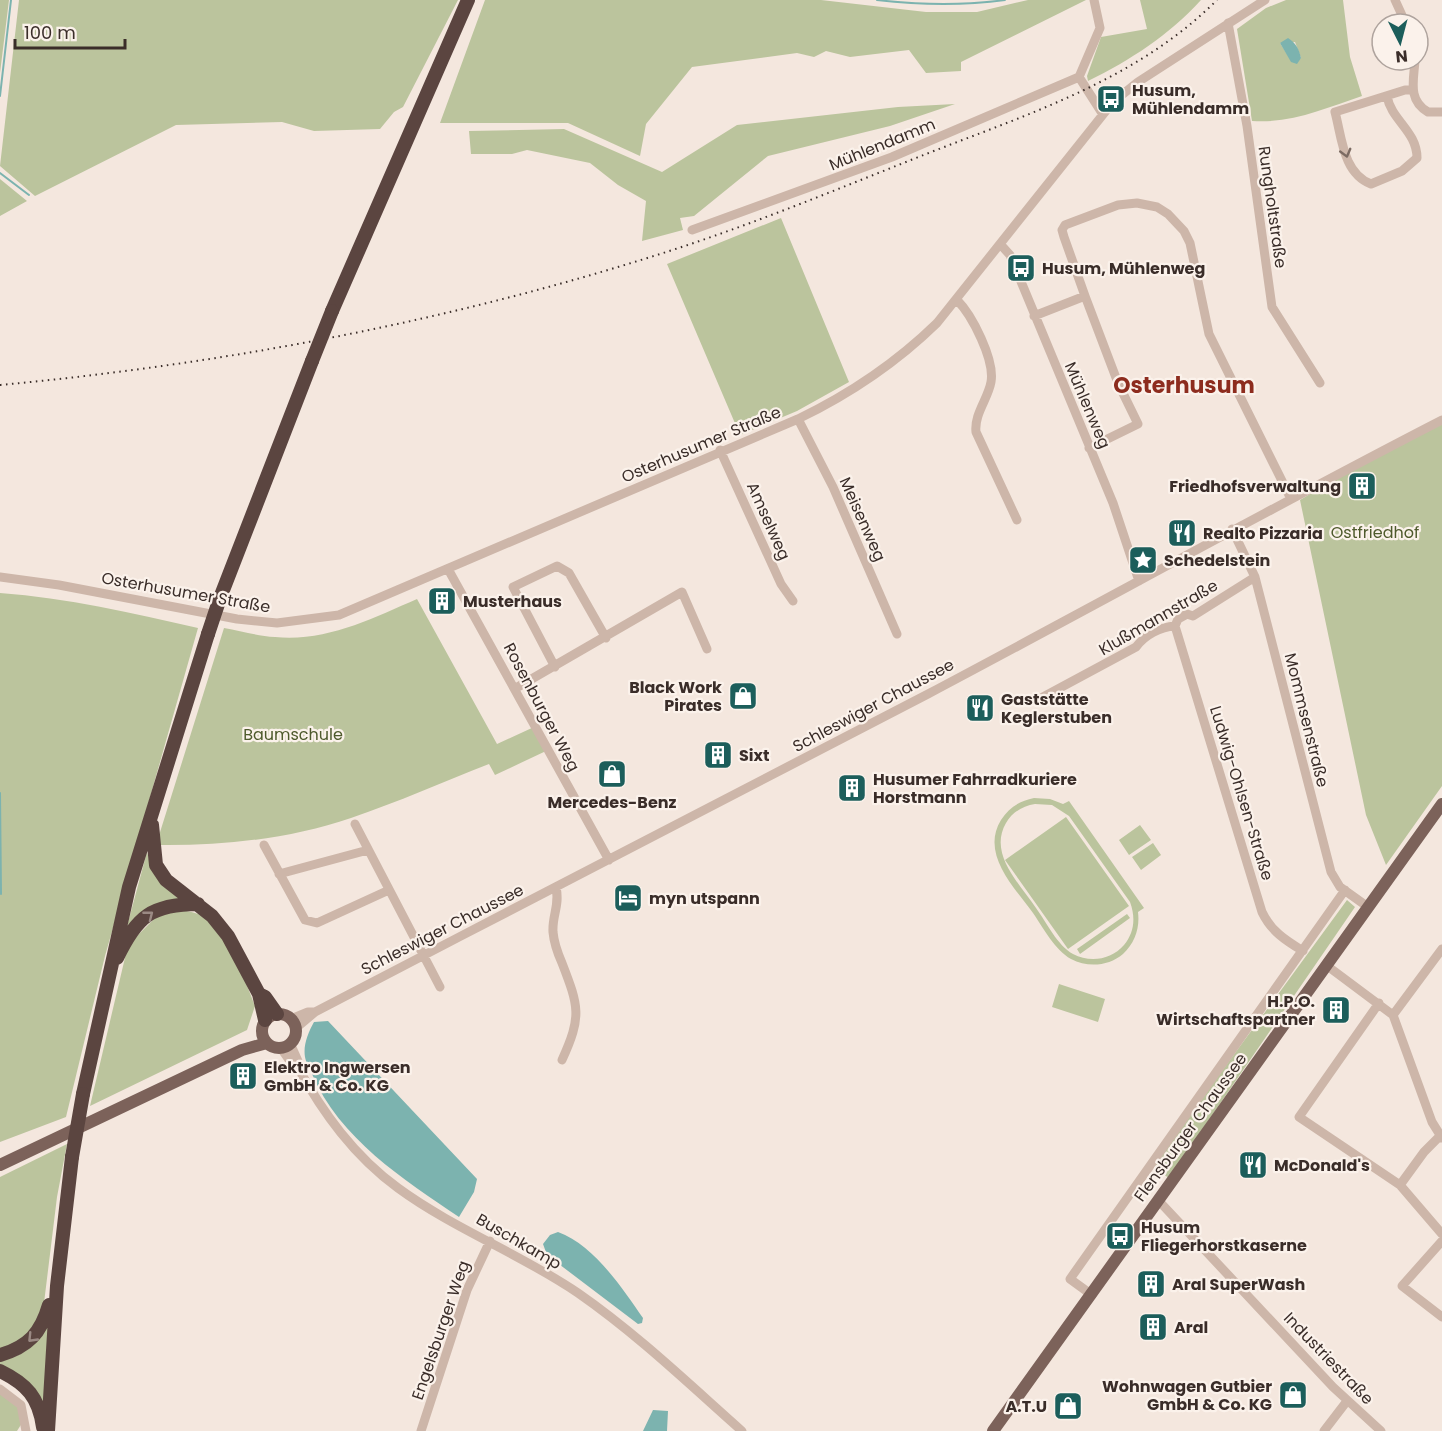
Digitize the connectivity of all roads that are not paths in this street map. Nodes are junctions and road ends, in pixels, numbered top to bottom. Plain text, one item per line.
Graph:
1 (468, 0) edge
2 (1094, 0) edge
3 (1265, 0) edge
4 (1228, 22) junction
5 (1414, 72) edge
6 (1079, 77) junction
7 (1412, 90) junction
8 (1388, 96) junction
9 (1442, 112) edge
10 (1102, 113) junction
11 (692, 230) dead end
12 (1001, 244) junction
13 (1085, 296) junction
14 (957, 300) junction
15 (1034, 316) junction
16 (1320, 383) dead end
17 (798, 419) junction
18 (1442, 420) edge
19 (1089, 448) junction
20 (720, 450) junction
21 (1290, 497) junction
22 (1017, 520) dead end
23 (1232, 529) junction
24 (448, 569) junction
25 (1255, 577) junction
26 (4, 578) edge
27 (1139, 580) junction
28 (793, 602) dead end
29 (1175, 626) junction
30 (897, 634) dead end
31 (606, 638) junction
32 (707, 649) dead end
33 (555, 667) junction
34 (516, 688) junction
35 (1043, 698) dead end
36 (1442, 804) edge
37 (153, 805) junction
38 (355, 824) dead end
39 (264, 845) dead end
40 (368, 850) junction
41 (609, 860) junction
42 (279, 874) junction
43 (556, 887) junction
44 (389, 890) junction
45 (1345, 890) junction
46 (198, 904) junction
47 (1368, 907) junction
48 (1442, 949) edge
49 (1303, 951) junction
50 (423, 956) junction
51 (1326, 965) junction
52 (106, 981) junction
53 (440, 987) dead end
54 (1379, 1003) junction
55 (1393, 1015) junction
56 (271, 1017) junction
57 (294, 1024) junction
58 (275, 1042) junction
59 (562, 1060) dead end
60 (1441, 1137) edge
61 (0, 1165) edge
62 (1400, 1185) junction
63 (1158, 1200) junction
64 (1442, 1234) edge
65 (490, 1241) junction
66 (1442, 1241) edge
67 (58, 1265) junction
68 (1092, 1295) junction
69 (1442, 1317) edge
70 (0, 1355) edge
71 (0, 1371) edge
72 (0, 1389) edge
73 (1347, 1401) junction
74 (26, 1431) edge
75 (43, 1431) edge
76 (48, 1431) edge
77 (420, 1431) edge
78 (742, 1431) edge
79 (993, 1431) edge
80 (1324, 1431) edge
81 (1380, 1431) edge

1 - 37 highway, bridge
2 - 6 street
3 - 4 street, Osterhusumer Straße
4 - 10 street, Osterhusumer Straße
4 - 16 street, Rungholtstraße
5 - 7 street
6 - 10 street
6 - 11 street, Mühlendamm
7 - 8 street
7 - 9 street
8 -> 8 street
10 - 12 street, Osterhusumer Straße
12 - 14 street, Osterhusumer Straße
12 - 15 street, Mühlenweg
13 - 15 street
13 - 19 street
13 - 21 street
14 - 17 street, Osterhusumer Straße
14 - 22 street
15 - 19 street, Mühlenweg
17 - 20 street, Osterhusumer Straße
17 - 30 street, Meisenweg
18 - 21 street, Schleswiger Chaussee
19 - 27 street, Mühlenweg
20 - 24 street, Osterhusumer Straße
20 - 28 street, Amselweg
21 - 23 street, Schleswiger Chaussee
23 - 25 street, Mommsenstraße
23 - 27 street, Schleswiger Chaussee
24 - 26 street, Osterhusumer Straße
24 - 34 street, Rosenburger Weg
25 - 29 street, Klußmannstraße
25 - 45 street, Mommsenstraße
27 - 41 street, Schleswiger Chaussee
29 - 35 street, Klußmannstraße
29 - 49 street, Ludwig-Ohlsen-Straße
31 - 32 street
31 - 33 street
31 - 33 street
33 - 34 street
34 - 41 street, Rosenburger Weg
36 - 47 main road, Flensburger Chaussee
37 - 46 highway
37 - 52 highway
38 - 40 street
39 - 42 street
40 - 42 street
40 - 44 street
41 - 43 street, Schleswiger Chaussee
42 - 44 street
43 - 50 street, Schleswiger Chaussee
43 - 59 street
44 - 50 street
45 - 47 street, Mommsenstraße
45 - 49 street, Flensburger Chaussee
52 -> 46 highway
46 - 56 highway
47 - 51 main road, Flensburger Chaussee
48 - 55 street
49 - 68 street, Flensburger Chaussee
50 - 53 street
50 - 57 street, Schleswiger Chaussee
51 - 54 street
51 - 63 main road, Flensburger Chaussee
52 - 67 highway, bridge
54 - 55 street
54 - 62 street
55 - 60 street
56 - 57 main road
56 - 58 main road
57 - 58 main road
58 - 61 main road
58 - 65 street, Buschkamp
60 - 62 street
62 - 64 street
63 - 68 main road, Flensburger Chaussee
63 - 73 street, Industriestraße
65 - 77 street, Engelsburger Weg
65 - 78 street, Buschkamp
66 - 69 street
67 -> 70 highway
67 - 76 highway
68 - 79 main road, Flensburger Chaussee
71 - 75 highway
72 - 74 street
73 - 80 street
73 - 81 street, Industriestraße

